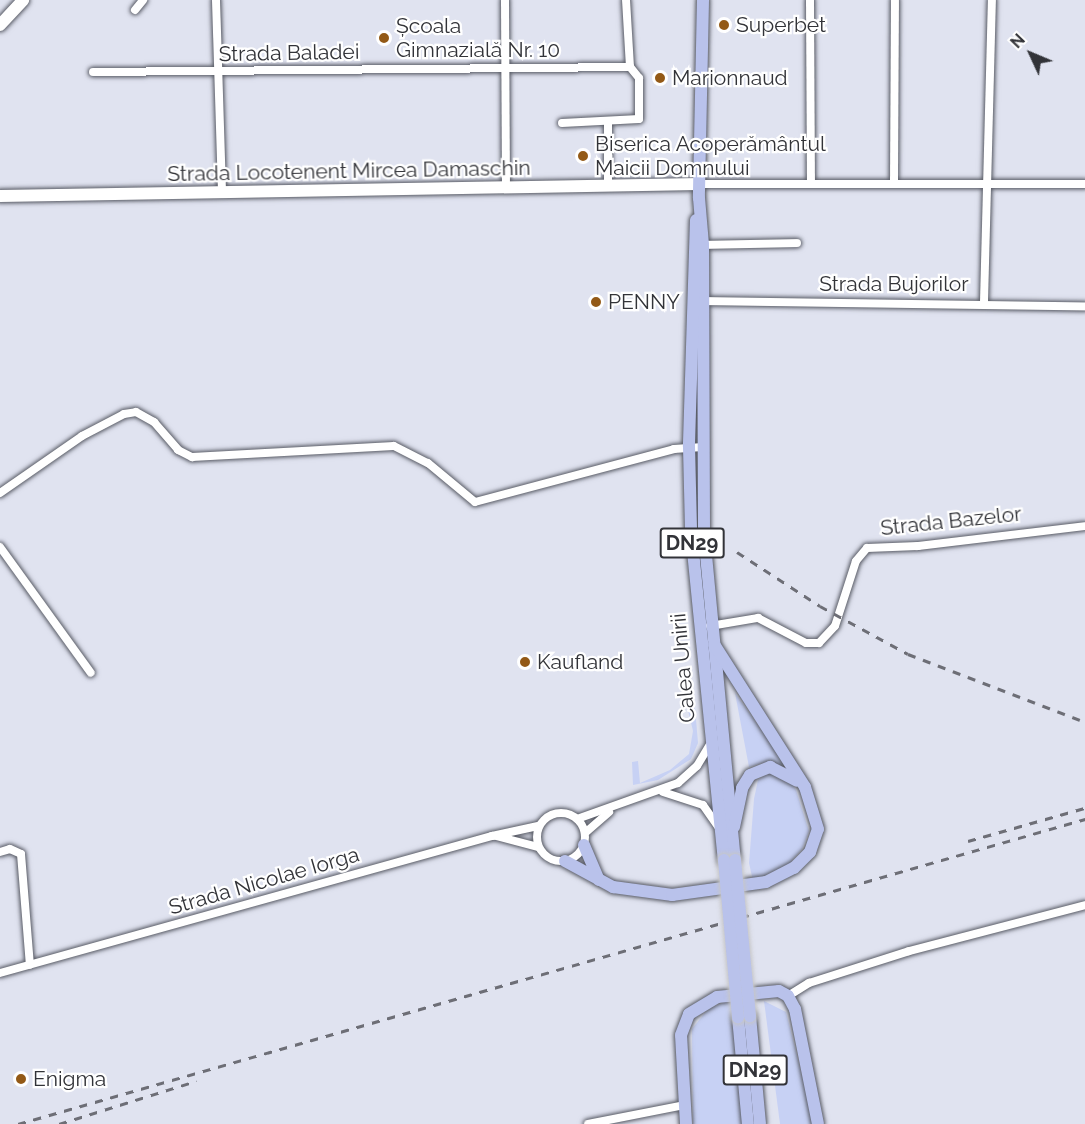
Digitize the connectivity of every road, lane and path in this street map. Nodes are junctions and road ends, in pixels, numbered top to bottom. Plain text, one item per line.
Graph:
1 (23, 0) edge
2 (143, 0) edge
3 (216, 0) edge
4 (505, 0) edge
5 (626, 0) edge
6 (703, 0) edge
7 (810, 0) edge
8 (895, 0) edge
9 (992, 0) edge
10 (135, 10) dead end
11 (0, 25) edge
12 (630, 67) junction
13 (505, 69) junction
14 (93, 72) dead end
15 (216, 72) junction
16 (608, 122) junction
17 (562, 123) dead end
18 (811, 183) junction
19 (988, 183) junction
20 (699, 184) junction
21 (894, 184) junction
22 (1085, 184) edge
23 (608, 186) junction
24 (506, 187) junction
25 (222, 194) junction
26 (0, 196) edge
27 (699, 207) junction
28 (797, 243) dead end
29 (703, 245) junction
30 (704, 301) junction
31 (984, 302) junction
32 (1085, 306) edge
33 (689, 447) junction
34 (703, 447) junction
35 (0, 493) edge
36 (1085, 526) edge
37 (0, 547) edge
38 (710, 626) junction
39 (712, 640) junction
40 (91, 673) dead end
41 (710, 744) junction
42 (805, 787) junction
43 (662, 792) junction
44 (613, 809) junction
45 (577, 819) junction
46 (538, 826) junction
47 (726, 830) junction
48 (492, 836) junction
49 (584, 839) junction
50 (538, 847) junction
51 (0, 852) edge
52 (565, 861) junction
53 (600, 881) junction
54 (1085, 905) edge
55 (30, 965) junction
56 (0, 973) edge
57 (788, 996) junction
58 (744, 1017) junction
59 (685, 1105) junction
60 (588, 1124) edge
61 (686, 1124) edge
62 (748, 1124) edge
63 (760, 1124) edge
64 (818, 1124) edge

1 - 11 street
2 - 10 street
3 - 15 street
4 - 13 street
5 - 12 street
6 - 20 main road, Calea Unirii / DN29
7 - 18 street
8 - 21 street
9 - 19 street
12 - 13 street, Strada Baladei
12 - 16 street
13 - 15 street, Strada Baladei
13 - 24 street
14 - 15 street, Strada Baladei
15 - 25 street
16 - 17 street
16 - 23 street
18 - 20 street
18 - 21 street
19 - 21 street
19 - 22 street
19 - 31 street
20 - 23 street, Strada Locotenent Mircea Damaschin
20 - 27 main road, Calea Unirii / DN29
23 - 24 street, Strada Locotenent Mircea Damaschin
24 - 25 street, Strada Locotenent Mircea Damaschin
25 - 26 street, Strada Locotenent Mircea Damaschin
27 - 29 main road, Calea Unirii / DN29
27 - 33 main road, Calea Unirii / DN29
28 - 29 street
29 - 30 main road, Calea Unirii / DN29
30 - 31 street, Strada Bujorilor
30 - 34 main road, Calea Unirii / DN29
31 - 32 street, Strada Bujorilor
33 - 34 street
33 - 35 street
33 - 41 main road, Calea Unirii / DN29
34 - 38 main road, Calea Unirii / DN29
36 - 38 street, Strada Bazelor
37 - 40 street
38 - 39 main road, Calea Unirii / DN29
39 - 42 main road
39 - 47 main road, Calea Unirii / DN29
41 - 43 street, Strada Nicolae Iorga
41 - 47 main road, Calea Unirii / DN29
42 - 47 main road
42 - 53 main road
43 - 44 street, Strada Nicolae Iorga
43 - 47 street
44 - 45 street, Strada Nicolae Iorga
44 - 49 street
45 - 46 street, Strada Nicolae Iorga
45 - 49 street
46 - 48 street, Strada Nicolae Iorga
46 - 50 street
47 - 58 main road, Calea Unirii / DN29, bridge
48 - 50 street
48 - 55 street, Strada Nicolae Iorga
49 - 52 street
49 - 53 main road
50 - 52 street
51 - 55 street
52 - 53 main road
54 - 57 street
55 - 56 street, Strada Nicolae Iorga
57 - 59 main road
57 - 64 main road
58 - 62 main road, Calea Unirii / DN29
58 - 63 main road, Calea Unirii / DN29
59 - 60 street
59 - 61 main road

